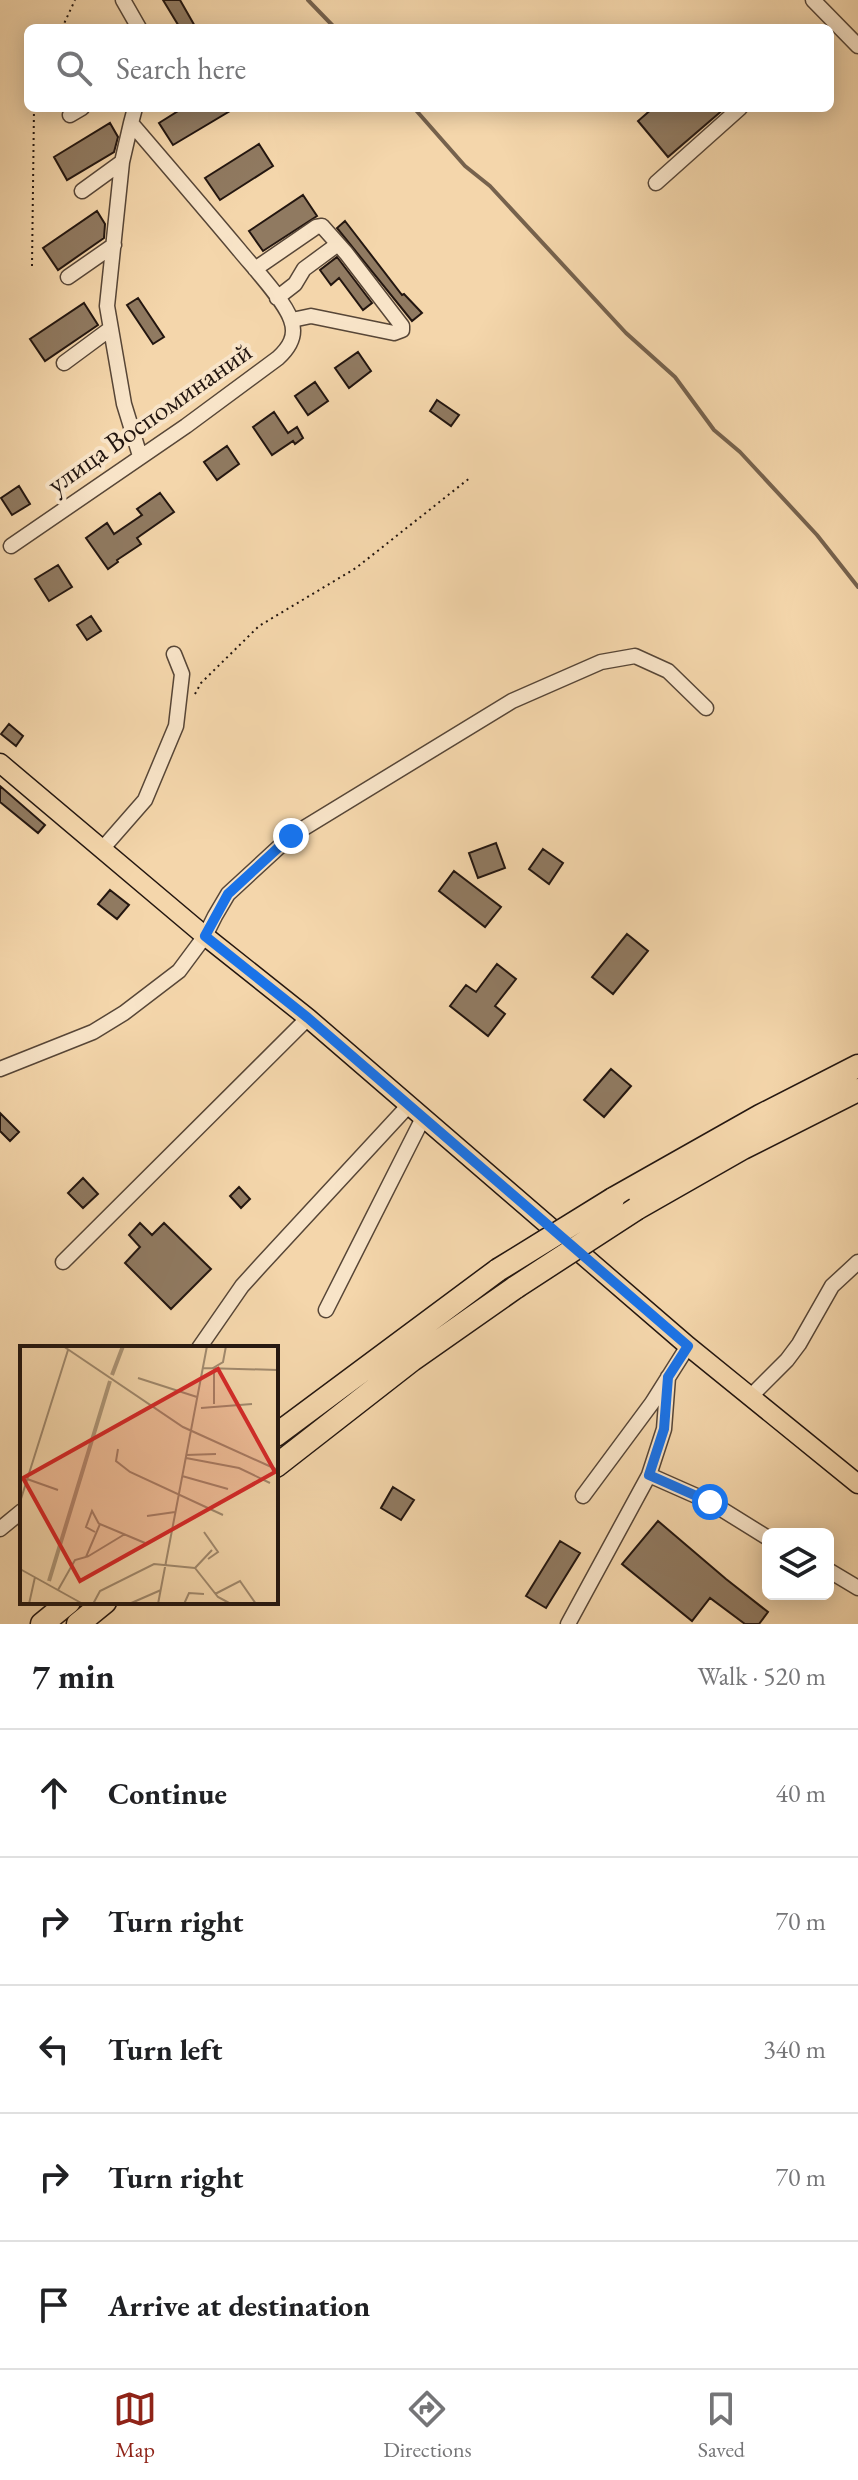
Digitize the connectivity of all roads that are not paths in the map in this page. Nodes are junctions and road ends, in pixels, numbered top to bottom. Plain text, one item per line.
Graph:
1 (123, 0) edge
2 (813, 0) edge
3 (137, 24) edge
4 (831, 24) edge
5 (834, 27) edge
6 (858, 46) edge
7 (736, 112) edge
8 (133, 115) edge
9 (122, 162) junction
10 (656, 183) dead end
11 (82, 191) dead end
12 (338, 244) junction
13 (114, 245) junction
14 (255, 269) junction
15 (68, 277) dead end
16 (277, 298) junction
17 (292, 320) junction
18 (110, 329) junction
19 (64, 363) dead end
20 (140, 456) junction
21 (11, 546) dead end
22 (174, 654) dead end
23 (706, 708) dead end
24 (0, 763) edge
25 (103, 848) junction
26 (205, 936) junction
27 (308, 1018) junction
28 (858, 1066) edge
29 (0, 1069) edge
30 (858, 1090) edge
31 (416, 1112) junction
32 (63, 1262) dead end
33 (858, 1262) edge
34 (326, 1310) dead end
35 (200, 1346) edge
36 (688, 1346) junction
37 (668, 1377) junction
38 (750, 1397) junction
39 (278, 1434) edge
40 (278, 1464) edge
41 (649, 1475) junction
42 (858, 1484) edge
43 (583, 1496) dead end
44 (20, 1513) edge
45 (0, 1529) edge
46 (762, 1534) edge
47 (834, 1574) edge
48 (858, 1588) edge
49 (67, 1604) edge
50 (103, 1604) edge
51 (42, 1624) edge
52 (78, 1624) edge
53 (568, 1624) edge

1 - 3 street
2 - 4 street
5 - 6 street
7 - 10 street
8 - 9 street
8 - 14 street
9 - 11 street
9 - 13 street
12 - 14 street
12 - 16 street
12 - 17 street
13 - 15 street
13 - 18 street
14 - 16 street
16 - 17 street
17 - 20 street, улица Воспоминаний
18 - 19 street
18 - 20 street
20 - 21 street, улица Воспоминаний
22 - 25 street
23 - 26 street
24 - 25 main road
25 - 26 main road
26 - 27 main road
26 - 29 street
27 - 31 main road
27 - 32 street
28 - 39 highway, bridge
30 - 40 highway, bridge
31 - 34 street
31 - 35 street
31 - 36 main road
33 - 38 street
36 - 37 street
36 - 38 main road
37 - 41 street
37 - 43 street
38 - 42 main road
41 - 46 street
41 - 53 street
44 - 45 street
47 - 48 street
49 - 51 highway
50 - 52 highway

